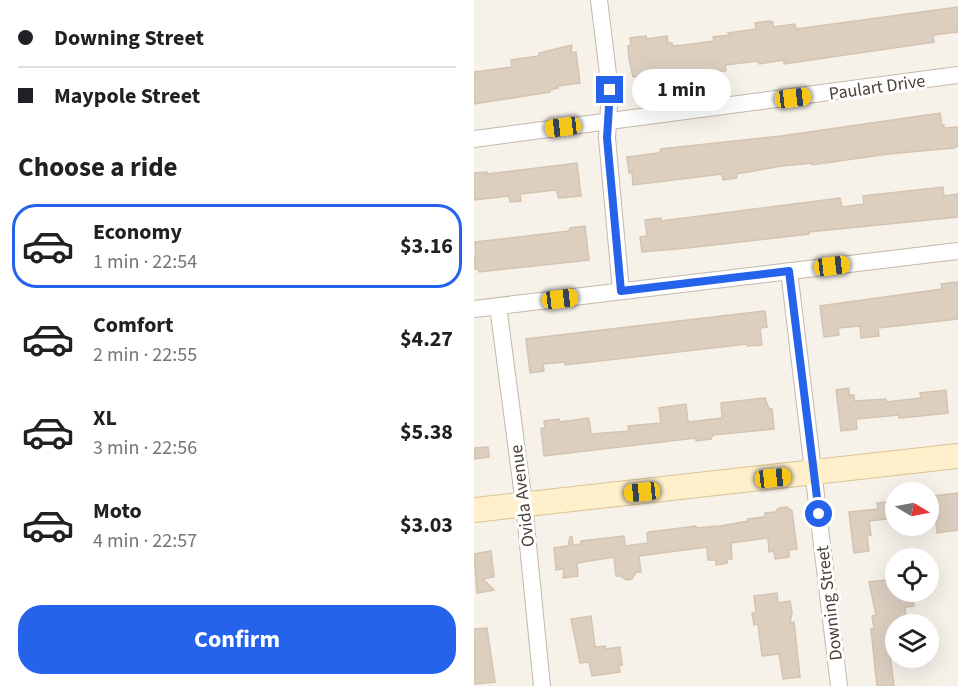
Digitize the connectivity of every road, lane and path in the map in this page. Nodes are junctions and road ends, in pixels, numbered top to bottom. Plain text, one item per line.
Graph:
1 (599, 0) edge
2 (958, 75) edge
3 (608, 121) junction
4 (474, 139) edge
5 (958, 251) edge
6 (789, 271) junction
7 (621, 291) junction
8 (498, 306) junction
9 (474, 309) edge
10 (958, 456) edge
11 (814, 474) junction
12 (524, 504) junction
13 (474, 510) edge
14 (542, 686) edge
15 (839, 686) edge

1 - 3 street
2 - 3 street, Paulart Drive
3 - 4 street, Paulart Drive
3 - 7 street
5 - 6 street
6 - 7 street
6 - 11 street, Downing Street
7 - 8 street
8 - 9 street
8 - 12 street, Ovida Avenue
10 - 11 street
11 - 12 street
11 - 15 street, Downing Street
12 - 13 street
12 - 14 street, Ovida Avenue

